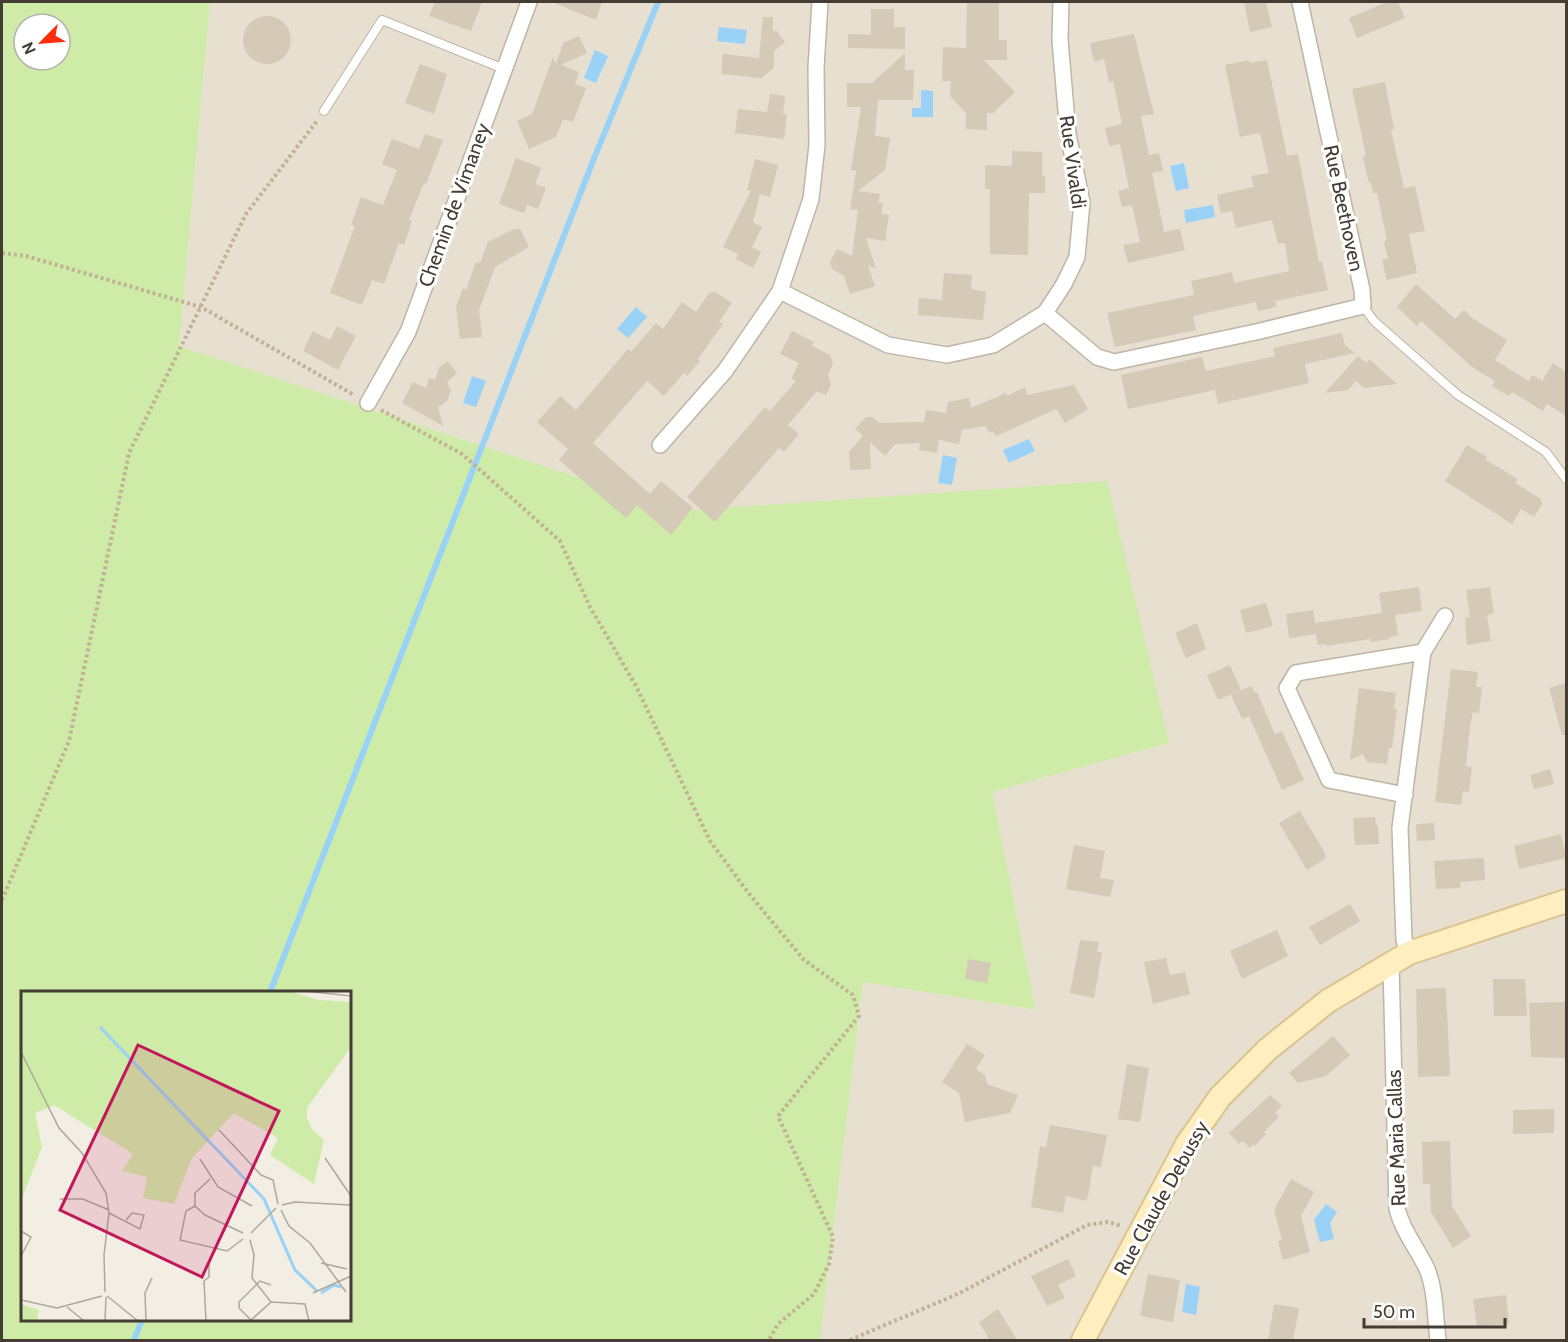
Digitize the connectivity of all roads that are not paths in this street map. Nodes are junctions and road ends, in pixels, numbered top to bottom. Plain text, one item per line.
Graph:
1 (529, 2) edge
2 (820, 2) edge
3 (1061, 2) edge
4 (1300, 2) edge
5 (504, 69) junction
6 (324, 111) road end
7 (780, 291) junction
8 (1363, 306) junction
9 (1045, 313) junction
10 (368, 403) road end
11 (660, 445) dead end
12 (1566, 480) edge
13 (1445, 616) dead end
14 (1423, 652) junction
15 (1405, 795) junction
16 (1566, 902) edge
17 (1400, 958) junction
18 (1083, 1341) edge
19 (1438, 1341) edge

1 - 5 street, Chemin de Vimaney
2 - 7 street
3 - 9 street, Rue Vivaldi
4 - 8 street, Rue Beethoven
5 - 6 lane
5 - 10 street, Chemin de Vimaney
7 - 9 street, Rue Vivaldi
7 - 11 street
8 - 9 street
8 - 12 lane
13 - 14 street
14 - 15 street, Rue Maria Callas
14 - 15 street
15 - 17 street, Rue Maria Callas
16 - 17 street, Rue Claude Debussy
17 - 18 street, Rue Claude Debussy
17 - 19 street, Rue Maria Callas

